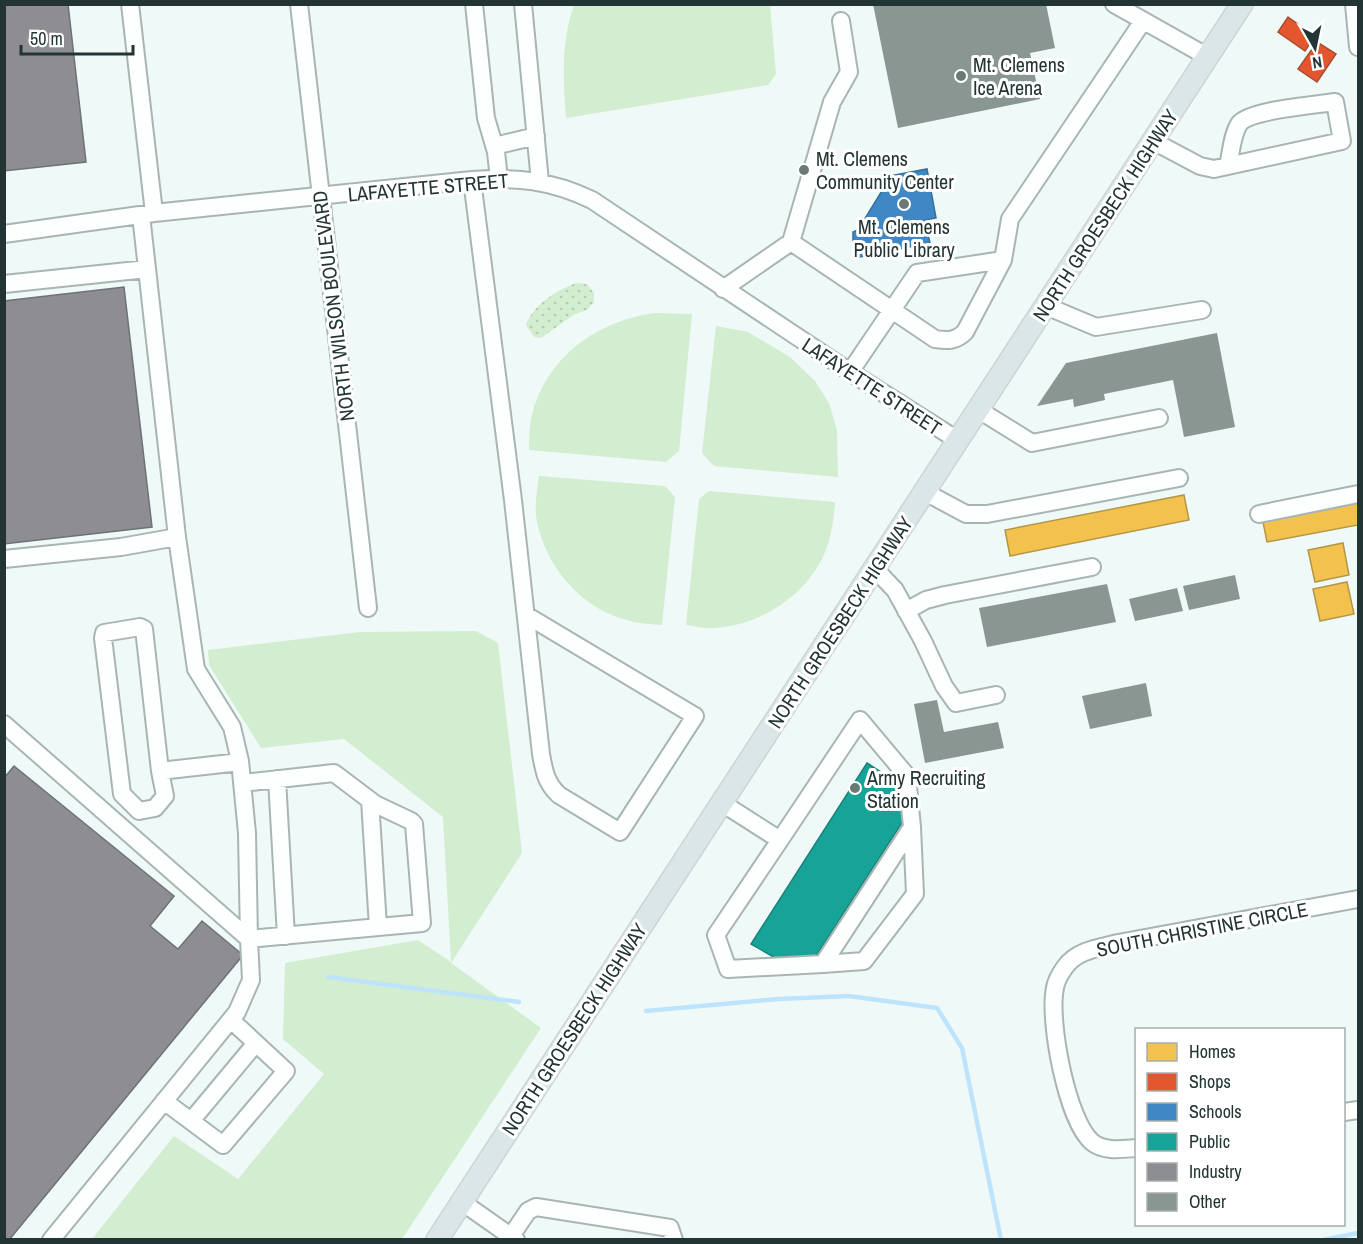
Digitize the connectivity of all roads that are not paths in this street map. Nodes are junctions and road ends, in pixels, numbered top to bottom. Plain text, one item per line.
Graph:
1 (130, 4) edge
2 (299, 4) edge
3 (474, 4) edge
4 (523, 4) edge
5 (1114, 4) edge
6 (1242, 4) edge
7 (1354, 4) edge
8 (841, 21) dead end
9 (1143, 21) junction
10 (1359, 48) edge
11 (1208, 57) junction
12 (536, 136) junction
13 (1153, 141) junction
14 (494, 146) junction
15 (1228, 165) junction
16 (499, 179) junction
17 (472, 180) junction
18 (540, 182) junction
19 (321, 197) junction
20 (148, 214) junction
21 (4, 234) edge
22 (790, 242) junction
23 (1004, 260) junction
24 (147, 269) junction
25 (4, 284) edge
26 (723, 289) junction
27 (1046, 306) junction
28 (1202, 310) dead end
29 (892, 311) junction
30 (850, 372) junction
31 (979, 410) junction
32 (1159, 418) dead end
33 (959, 441) junction
34 (1179, 478) dead end
35 (925, 492) junction
36 (1359, 494) edge
37 (1259, 514) dead end
38 (177, 537) junction
39 (4, 559) edge
40 (1092, 567) dead end
41 (875, 569) junction
42 (368, 608) dead end
43 (906, 611) junction
44 (526, 615) junction
45 (996, 695) dead end
46 (4, 724) edge
47 (240, 762) junction
48 (160, 771) junction
49 (277, 779) junction
50 (242, 783) junction
51 (370, 800) junction
52 (722, 802) junction
53 (912, 827) junction
54 (780, 840) junction
55 (1359, 899) edge
56 (378, 927) junction
57 (286, 936) junction
58 (249, 939) junction
59 (823, 964) junction
60 (231, 1020) junction
61 (256, 1043) junction
62 (164, 1101) junction
63 (191, 1121) junction
64 (1135, 1148) edge
65 (462, 1202) junction
66 (513, 1238) edge
67 (51, 1239) edge
68 (437, 1239) edge
69 (674, 1239) edge

1 - 20 street
2 - 19 street, NORTH WILSON BOULEVARD
3 - 14 street
4 - 12 street
5 - 9 street
6 - 11 main road, NORTH GROESBECK HIGHWAY
7 - 10 street
8 - 22 street
9 - 11 street
9 - 23 street
11 - 13 main road, NORTH GROESBECK HIGHWAY
12 - 14 street
12 - 18 street
13 - 15 street
13 - 27 main road, NORTH GROESBECK HIGHWAY
14 - 16 street
15 - 15 street
16 - 17 street, LAFAYETTE STREET
16 - 18 street, LAFAYETTE STREET
17 - 19 street, LAFAYETTE STREET
17 - 44 street
18 - 26 street, LAFAYETTE STREET
19 - 20 street, LAFAYETTE STREET
19 - 42 street, NORTH WILSON BOULEVARD
20 - 21 street, LAFAYETTE STREET
20 - 24 street
22 - 26 street
22 - 29 street
23 - 29 street
23 - 29 street
24 - 25 street
24 - 38 street
26 - 30 street, LAFAYETTE STREET
27 - 28 street
27 - 31 main road, NORTH GROESBECK HIGHWAY
29 - 30 street
30 - 33 street, LAFAYETTE STREET
31 - 32 street
31 - 33 main road, NORTH GROESBECK HIGHWAY
33 - 35 main road, NORTH GROESBECK HIGHWAY
34 - 35 street
35 - 41 main road, NORTH GROESBECK HIGHWAY
36 - 37 street
38 - 39 street
38 - 47 street
40 - 43 street
41 - 43 street
41 - 52 main road, NORTH GROESBECK HIGHWAY
43 - 45 street
44 - 44 street
46 - 58 street
47 - 48 street
47 - 50 street
48 - 48 street
49 - 50 street
49 - 51 street
49 - 57 street
50 - 58 street
51 - 56 street
51 - 56 street
52 - 54 street
52 - 65 main road, NORTH GROESBECK HIGHWAY
53 - 54 street
53 - 59 street
53 - 59 street
54 - 59 street
55 - 64 street, SOUTH CHRISTINE CIRCLE
56 - 57 street
57 - 58 street
58 - 60 street
60 - 61 street
60 - 62 street
61 - 63 street
61 - 63 street
62 - 63 street
62 - 67 street
65 - 66 street
65 - 68 main road, NORTH GROESBECK HIGHWAY
66 - 69 street

